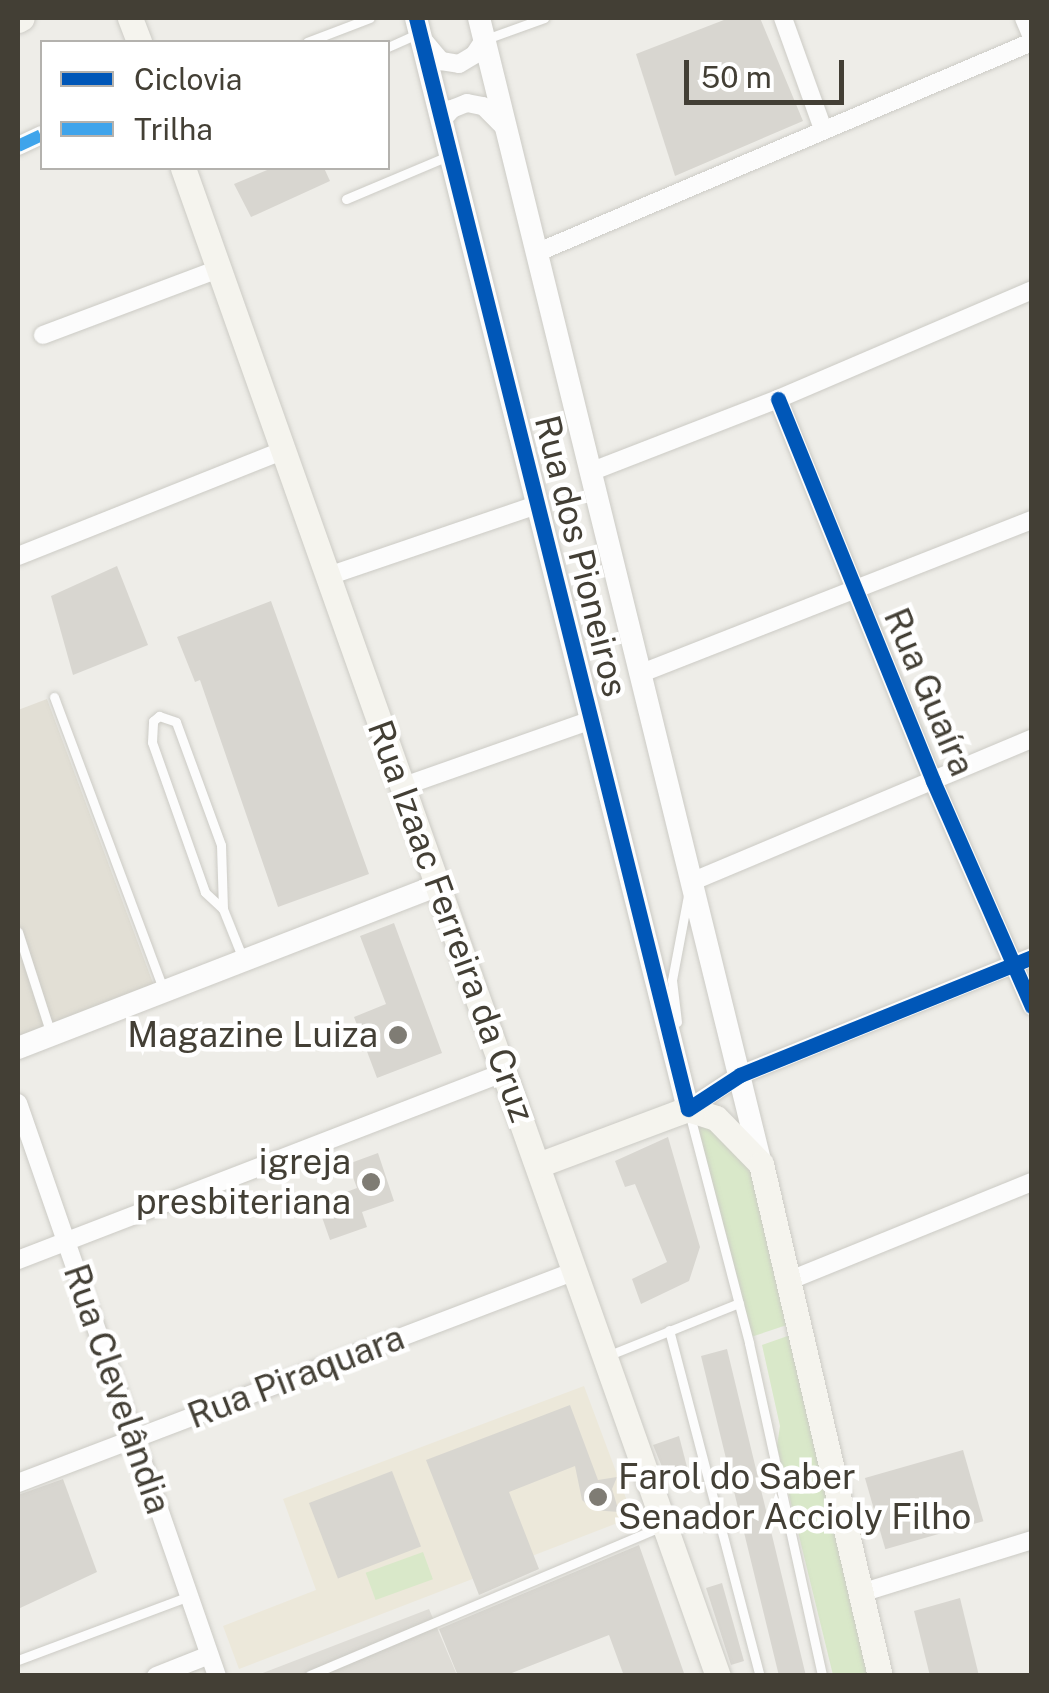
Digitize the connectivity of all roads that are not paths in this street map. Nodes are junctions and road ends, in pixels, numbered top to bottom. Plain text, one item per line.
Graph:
1 (370, 18) edge
2 (544, 18) edge
3 (783, 18) edge
4 (1024, 18) edge
5 (418, 25) edge
6 (481, 28) edge
7 (312, 40) edge
8 (1032, 40) edge
9 (390, 46) edge
10 (442, 120) junction
11 (823, 129) junction
12 (506, 130) junction
13 (450, 155) junction
14 (184, 170) edge
15 (346, 200) dead end
16 (536, 253) junction
17 (219, 269) junction
18 (1032, 290) edge
19 (43, 336) dead end
20 (778, 399) junction
21 (284, 450) junction
22 (590, 472) junction
23 (538, 505) junction
24 (1032, 520) edge
25 (18, 556) edge
26 (328, 576) junction
27 (853, 589) junction
28 (640, 674) junction
29 (54, 697) dead end
30 (591, 720) junction
31 (1032, 739) edge
32 (933, 780) junction
33 (404, 786) junction
34 (690, 882) junction
35 (438, 885) junction
36 (223, 909) junction
37 (18, 932) edge
38 (242, 959) junction
39 (1023, 960) edge
40 (163, 989) junction
41 (1032, 1006) edge
42 (51, 1034) junction
43 (18, 1048) edge
44 (505, 1072) junction
45 (740, 1075) junction
46 (18, 1103) edge
47 (688, 1109) junction
48 (761, 1164) junction
49 (538, 1165) junction
50 (1032, 1182) edge
51 (66, 1241) junction
52 (18, 1260) edge
53 (575, 1271) junction
54 (788, 1281) junction
55 (739, 1302) junction
56 (669, 1330) junction
57 (605, 1356) junction
58 (134, 1438) junction
59 (18, 1482) edge
60 (665, 1525) junction
61 (1032, 1540) edge
62 (861, 1593) junction
63 (189, 1596) junction
64 (209, 1655) junction
65 (18, 1660) edge
66 (310, 1675) edge
67 (156, 1676) edge
68 (217, 1676) edge
69 (718, 1676) edge
70 (760, 1676) edge
71 (822, 1676) edge
72 (880, 1676) edge

1 - 7 lane
2 - 6 lane
3 - 11 street
4 - 8 street
5 - 6 street
5 - 9 lane
5 - 10 street, Rua dos Pioneiros
6 - 12 street, Rua dos Pioneiros
8 - 11 street
10 - 12 street
10 - 13 street, Rua dos Pioneiros
11 - 16 street
12 - 16 street, Rua dos Pioneiros
13 - 15 lane
13 - 23 street, Rua dos Pioneiros
14 - 17 main road, Rua Izaac Ferreira da Cruz
16 - 22 street, Rua dos Pioneiros
17 - 19 street
17 - 21 main road, Rua Izaac Ferreira da Cruz
18 - 20 street
20 - 22 street
20 - 27 street, Rua Guaíra
21 - 25 street
21 - 26 main road, Rua Izaac Ferreira da Cruz
22 - 28 street, Rua dos Pioneiros
23 - 26 street
23 - 30 street, Rua dos Pioneiros
24 - 27 street
26 - 33 main road, Rua Izaac Ferreira da Cruz
27 - 28 street
27 - 32 street, Rua Guaíra
28 - 34 street, Rua dos Pioneiros
29 - 40 lane
30 - 33 street
30 - 47 street, Rua dos Pioneiros
31 - 32 street
32 - 34 street
32 - 39 street, Rua Guaíra
33 - 35 main road, Rua Izaac Ferreira da Cruz
34 - 45 street, Rua dos Pioneiros
34 - 47 lane
35 - 38 street
35 - 44 main road, Rua Izaac Ferreira da Cruz
36 - 36 lane
36 - 38 lane
37 - 42 lane
38 - 40 street
39 - 41 street, Rua Guaíra
39 - 45 street
40 - 42 street
42 - 43 street
44 - 49 main road, Rua Izaac Ferreira da Cruz
44 - 51 street
45 - 47 street
45 - 48 street, Rua dos Pioneiros
46 - 51 street, Rua Clevelândia
47 - 48 main road
47 - 49 main road
47 - 55 lane, Rua dos Pioneiros
48 - 54 main road, Rua dos Pioneiros
49 - 53 main road, Rua Izaac Ferreira da Cruz
50 - 54 street
51 - 52 street
51 - 58 street, Rua Clevelândia
53 - 57 main road, Rua Izaac Ferreira da Cruz
53 - 58 street, Rua Piraquara
54 - 62 main road, Rua dos Pioneiros
55 - 56 lane
55 - 71 lane, Rua dos Pioneiros
56 - 57 lane
56 - 70 lane
57 - 60 main road, Rua Izaac Ferreira da Cruz
58 - 59 street, Rua Piraquara
58 - 63 street, Rua Clevelândia
60 - 66 lane
60 - 69 main road, Rua Izaac Ferreira da Cruz
61 - 62 street
62 - 72 main road, Rua dos Pioneiros
63 - 64 street, Rua Clevelândia
63 - 65 lane
64 - 67 street
64 - 68 street, Rua Clevelândia

